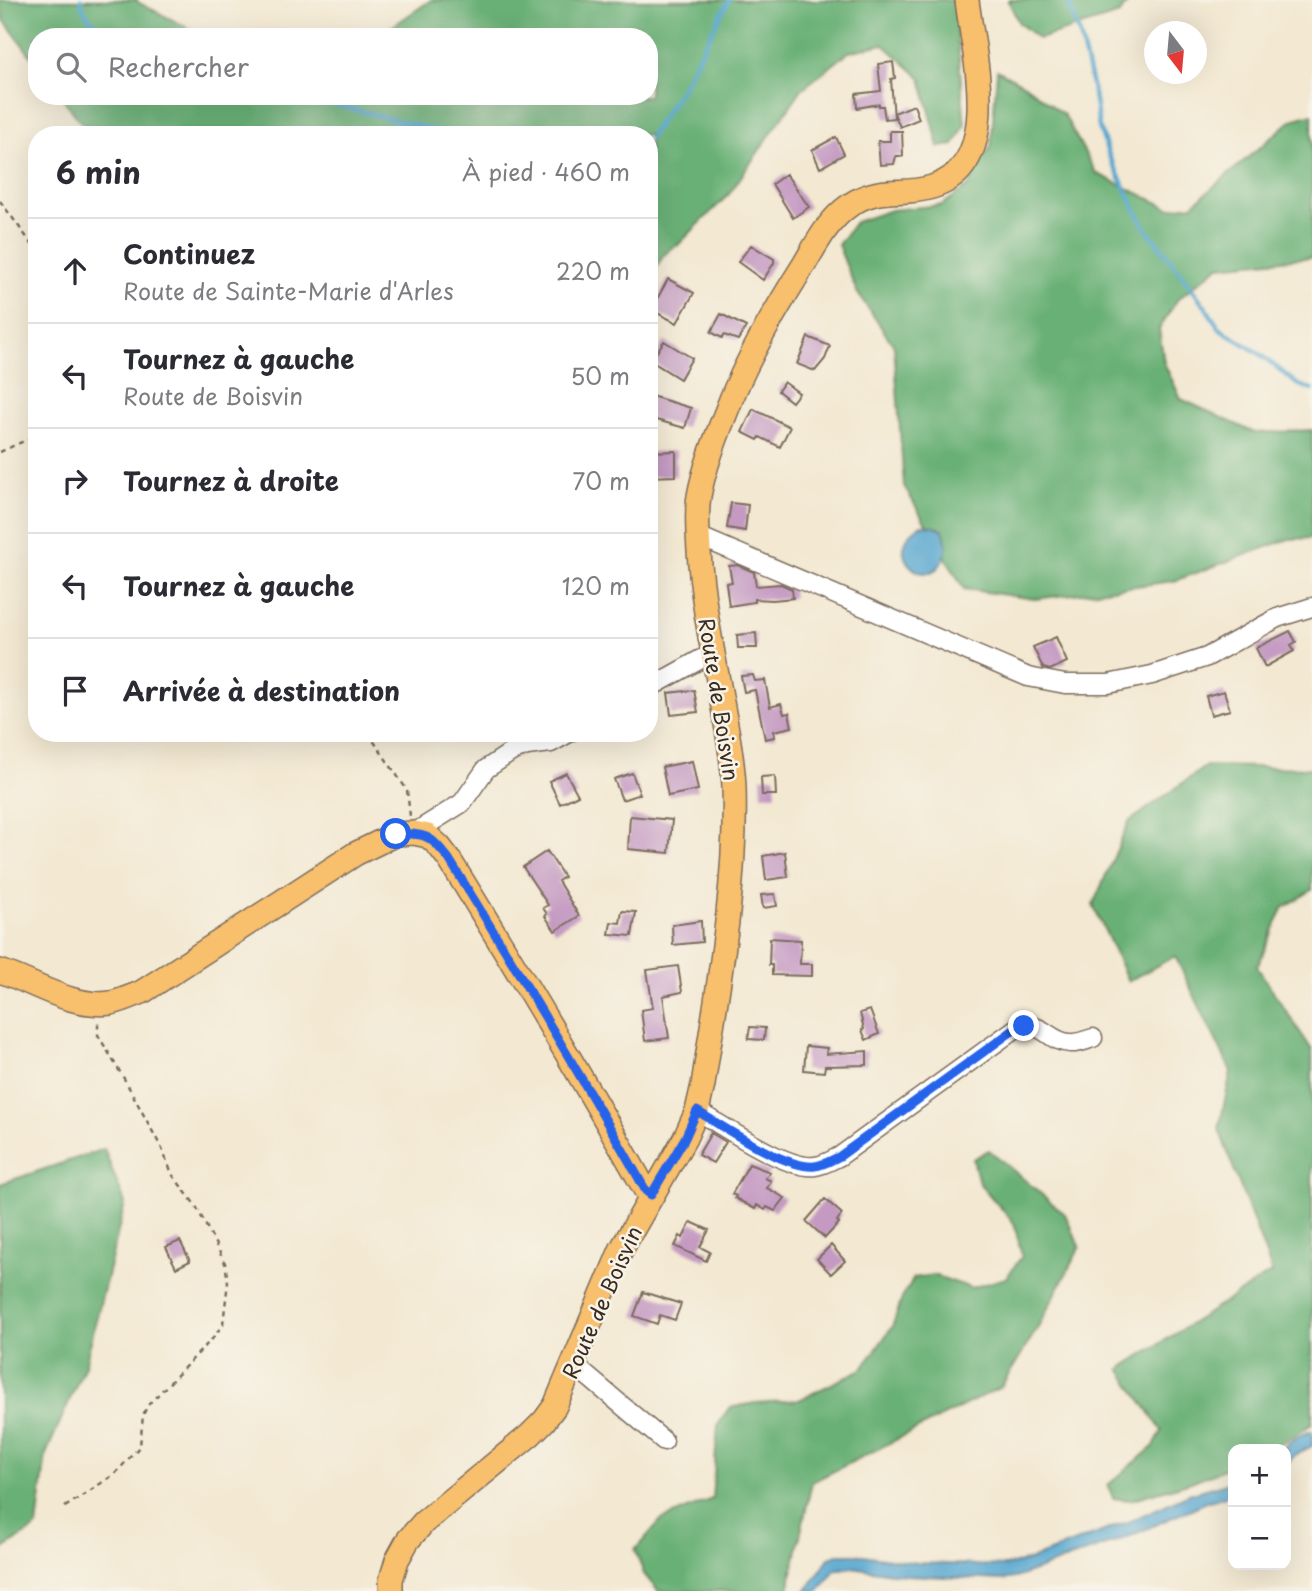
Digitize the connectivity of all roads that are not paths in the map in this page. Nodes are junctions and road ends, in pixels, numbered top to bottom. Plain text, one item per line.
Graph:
1 (967, 0) edge
2 (698, 536) junction
3 (1312, 607) edge
4 (713, 657) junction
5 (658, 683) edge
6 (553, 742) edge
7 (414, 833) junction
8 (0, 971) edge
9 (1093, 1038) dead end
10 (697, 1111) junction
11 (651, 1195) junction
12 (573, 1364) junction
13 (664, 1441) dead end
14 (391, 1591) edge

1 - 2 main road, Route de Boisvin
2 - 3 street
2 - 4 main road, Route de Boisvin
4 - 5 street
4 - 10 main road, Route de Boisvin
6 - 7 street
7 - 8 main road
7 - 11 main road
9 - 10 street
10 - 11 main road, Route de Boisvin
11 - 12 main road, Route de Boisvin
12 - 13 street
12 - 14 main road, Route de Boisvin

